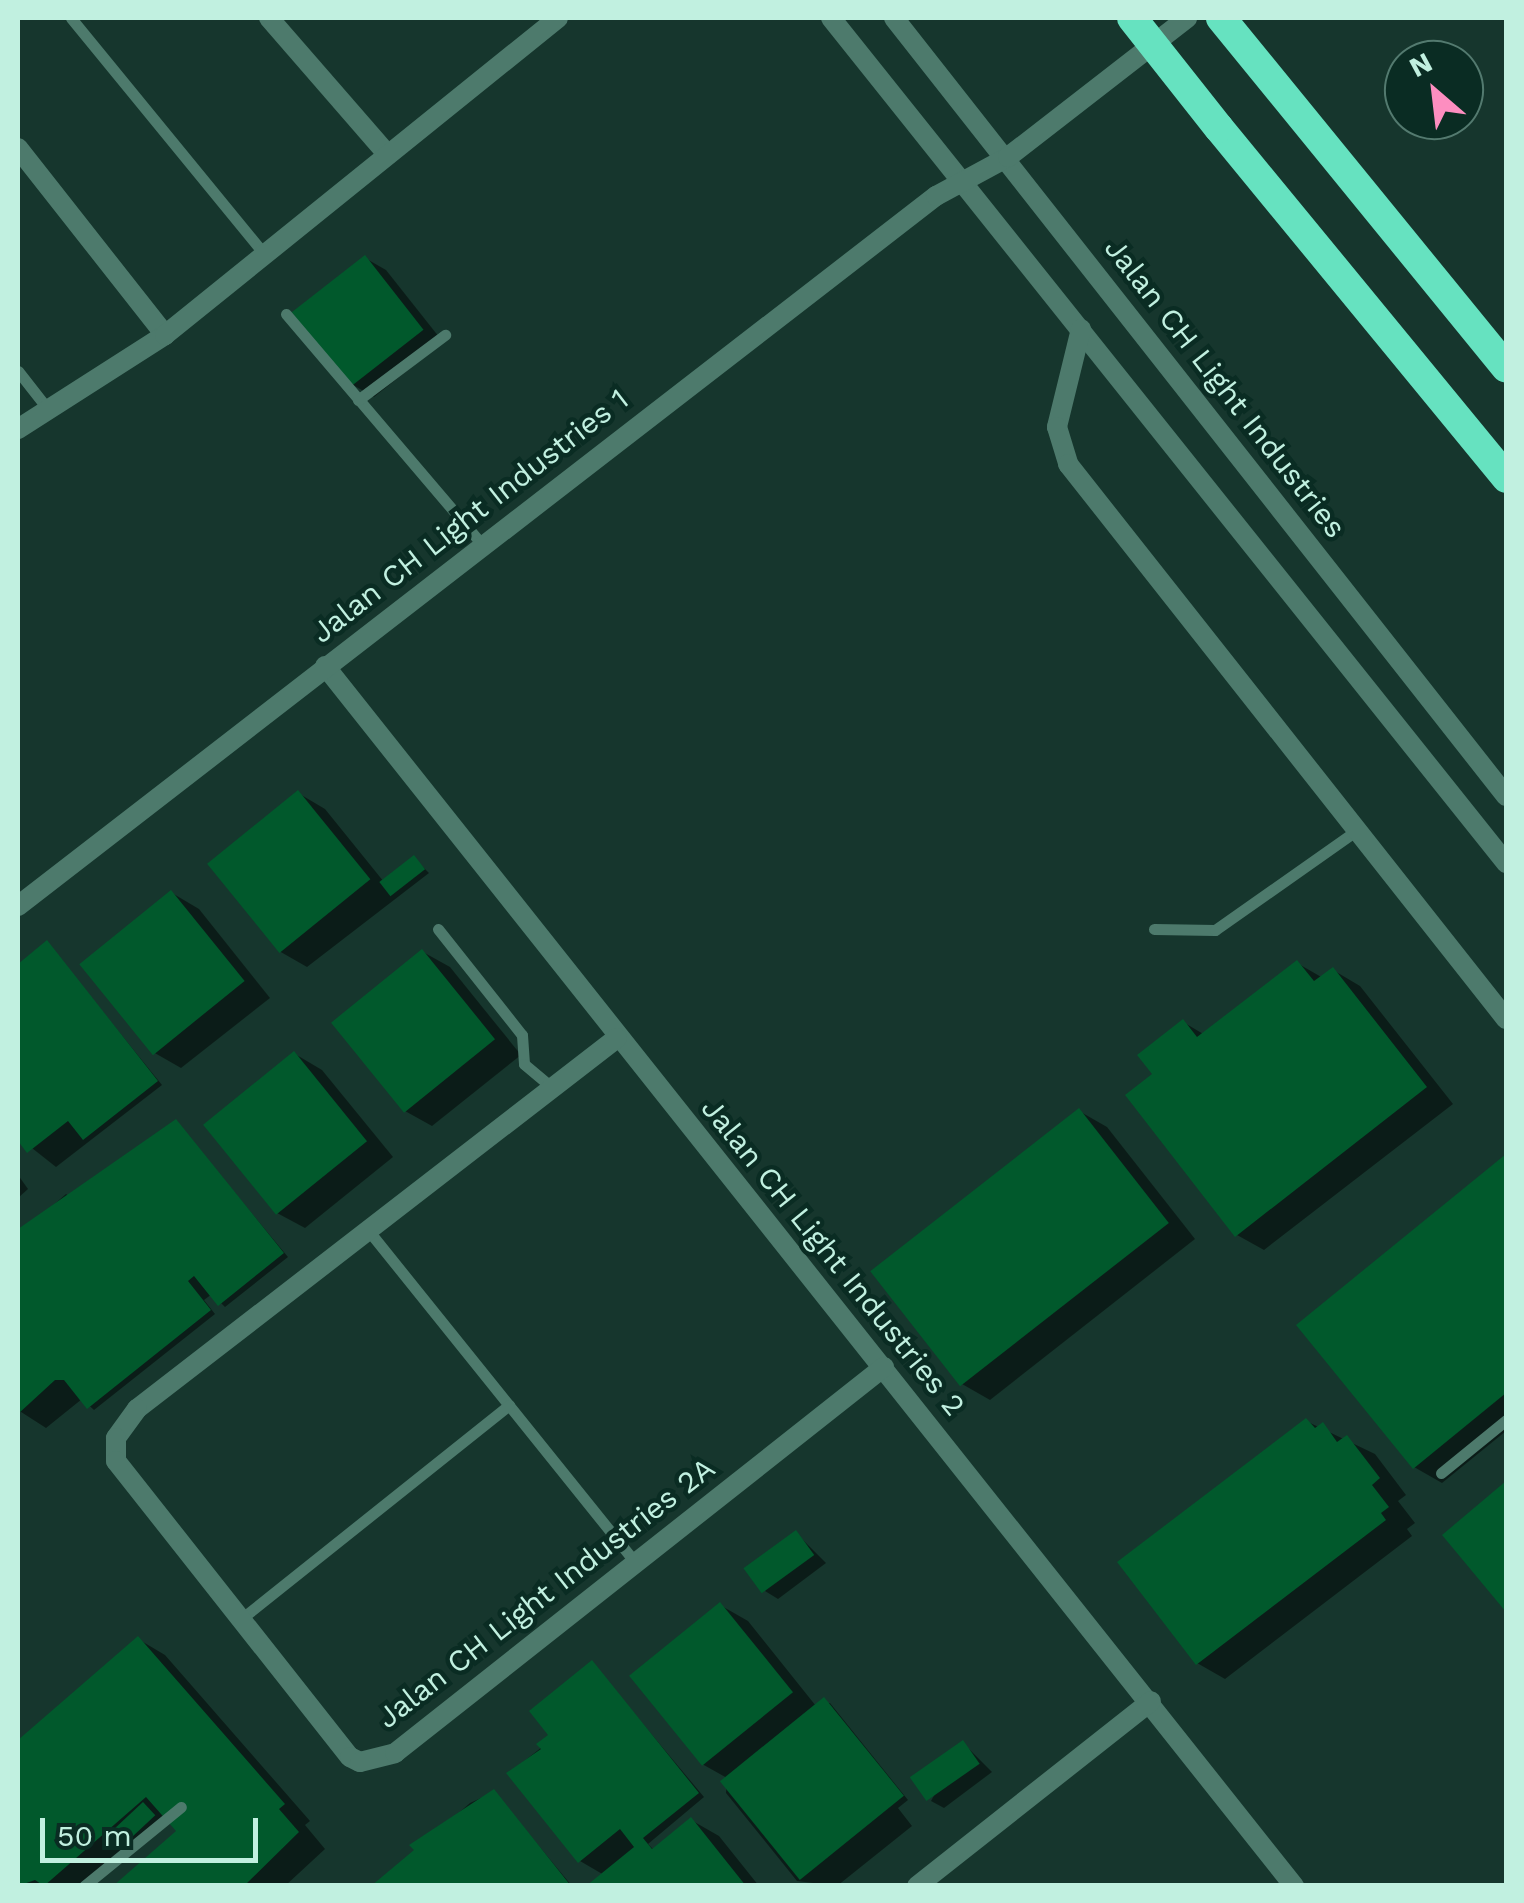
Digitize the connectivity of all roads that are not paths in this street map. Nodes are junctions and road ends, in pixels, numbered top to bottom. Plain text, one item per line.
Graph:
1 (71, 18) edge
2 (270, 18) edge
3 (831, 18) edge
4 (894, 18) edge
5 (1132, 18) edge
6 (1187, 18) edge
7 (1221, 18) edge
8 (544, 21) edge
9 (18, 148) edge
10 (388, 156) junction
11 (1008, 157) junction
12 (964, 179) junction
13 (266, 256) junction
14 (286, 314) dead end
15 (1081, 328) junction
16 (165, 335) junction
17 (445, 335) dead end
18 (1506, 367) edge
19 (18, 371) edge
20 (358, 400) junction
21 (50, 412) junction
22 (18, 429) edge
23 (1506, 478) edge
24 (481, 543) junction
25 (325, 666) junction
26 (1506, 796) edge
27 (1356, 831) junction
28 (1506, 863) edge
29 (18, 906) edge
30 (1154, 929) dead end
31 (438, 930) dead end
32 (1506, 1019) edge
33 (617, 1038) junction
34 (551, 1087) junction
35 (368, 1230) junction
36 (884, 1366) junction
37 (509, 1405) junction
38 (1506, 1420) edge
39 (1442, 1473) dead end
40 (635, 1562) junction
41 (241, 1619) junction
42 (1151, 1701) junction
43 (181, 1807) dead end
44 (84, 1886) edge
45 (917, 1886) edge
46 (1294, 1886) edge

1 - 13 lane
2 - 10 street
3 - 12 street
4 - 11 street, Jalan CH Light Industries
5 - 23 highway, bridge
6 - 11 street, Jalan CH Light Industries 1
7 - 18 highway
8 - 10 street
9 - 16 street
10 - 13 street
11 - 12 street, Jalan CH Light Industries 1
11 - 26 street, Jalan CH Light Industries
12 - 15 street
12 - 24 street, Jalan CH Light Industries 1
13 - 16 street
14 - 20 lane
15 - 27 street
15 - 28 street
16 - 21 street
17 - 20 lane
19 - 21 lane
20 - 24 lane
21 - 22 street
24 - 25 street, Jalan CH Light Industries 1
25 - 29 street, Jalan CH Light Industries 1
25 - 33 street, Jalan CH Light Industries 2
27 - 30 lane
27 - 32 street
31 - 34 lane
33 - 34 street, Jalan CH Light Industries 2A
33 - 36 street, Jalan CH Light Industries 2
34 - 35 street, Jalan CH Light Industries 2A
35 - 37 lane
35 - 41 street, Jalan CH Light Industries 2A
36 - 40 street, Jalan CH Light Industries 2A
36 - 42 street, Jalan CH Light Industries 2
37 - 40 lane
37 - 41 lane
38 - 39 lane
40 - 41 street, Jalan CH Light Industries 2A
42 - 45 street
42 - 46 street, Jalan CH Light Industries 2
43 - 44 lane

